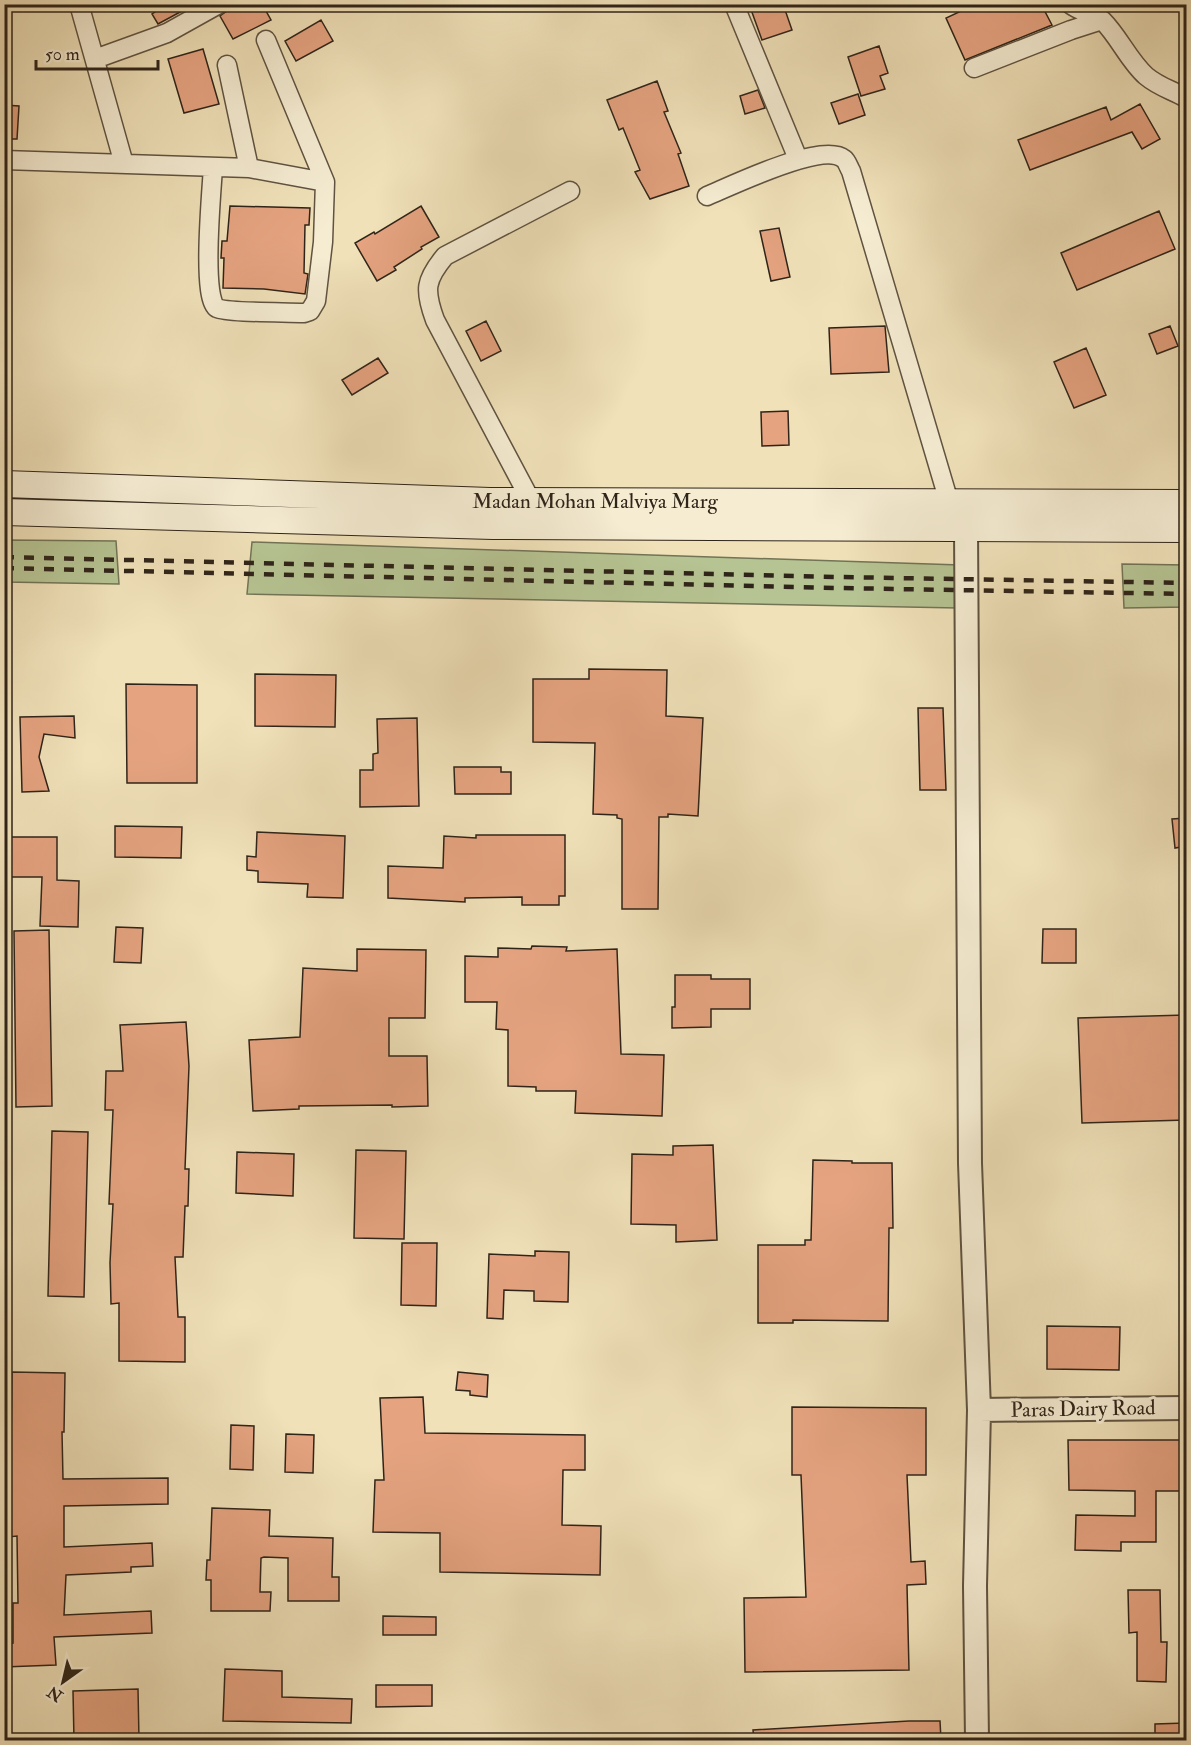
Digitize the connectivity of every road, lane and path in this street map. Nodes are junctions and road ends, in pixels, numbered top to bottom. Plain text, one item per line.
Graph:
1 (80, 4) edge
2 (219, 4) edge
3 (734, 4) edge
4 (1070, 4) edge
5 (1102, 20) junction
6 (266, 40) dead end
7 (95, 59) junction
8 (227, 65) dead end
9 (974, 68) dead end
10 (1186, 98) edge
11 (798, 159) junction
12 (4, 160) edge
13 (124, 164) junction
14 (213, 167) junction
15 (249, 168) junction
16 (325, 182) junction
17 (570, 191) dead end
18 (707, 196) dead end
19 (4, 484) edge
20 (531, 501) junction
21 (949, 502) junction
22 (1186, 503) edge
23 (4, 512) edge
24 (966, 528) junction
25 (1186, 529) edge
26 (1186, 1408) edge
27 (979, 1410) junction
28 (977, 1740) edge

1 - 7 street
2 - 7 street
3 - 11 street
4 - 5 street
5 - 9 street
5 - 10 street
6 - 16 street
7 - 13 street
8 - 15 street
11 - 18 street
11 - 21 street
12 - 13 street
13 - 14 street
14 - 15 street
14 - 16 street
15 - 16 street
17 - 20 street
19 - 20 main road, Madan Mohan Malviya Marg
20 - 21 main road, Madan Mohan Malviya Marg
21 - 22 main road, Madan Mohan Malviya Marg
23 - 24 main road, Madan Mohan Malviya Marg
24 - 25 main road, Madan Mohan Malviya Marg
24 - 27 street
26 - 27 street, Paras Dairy Road
27 - 28 street

